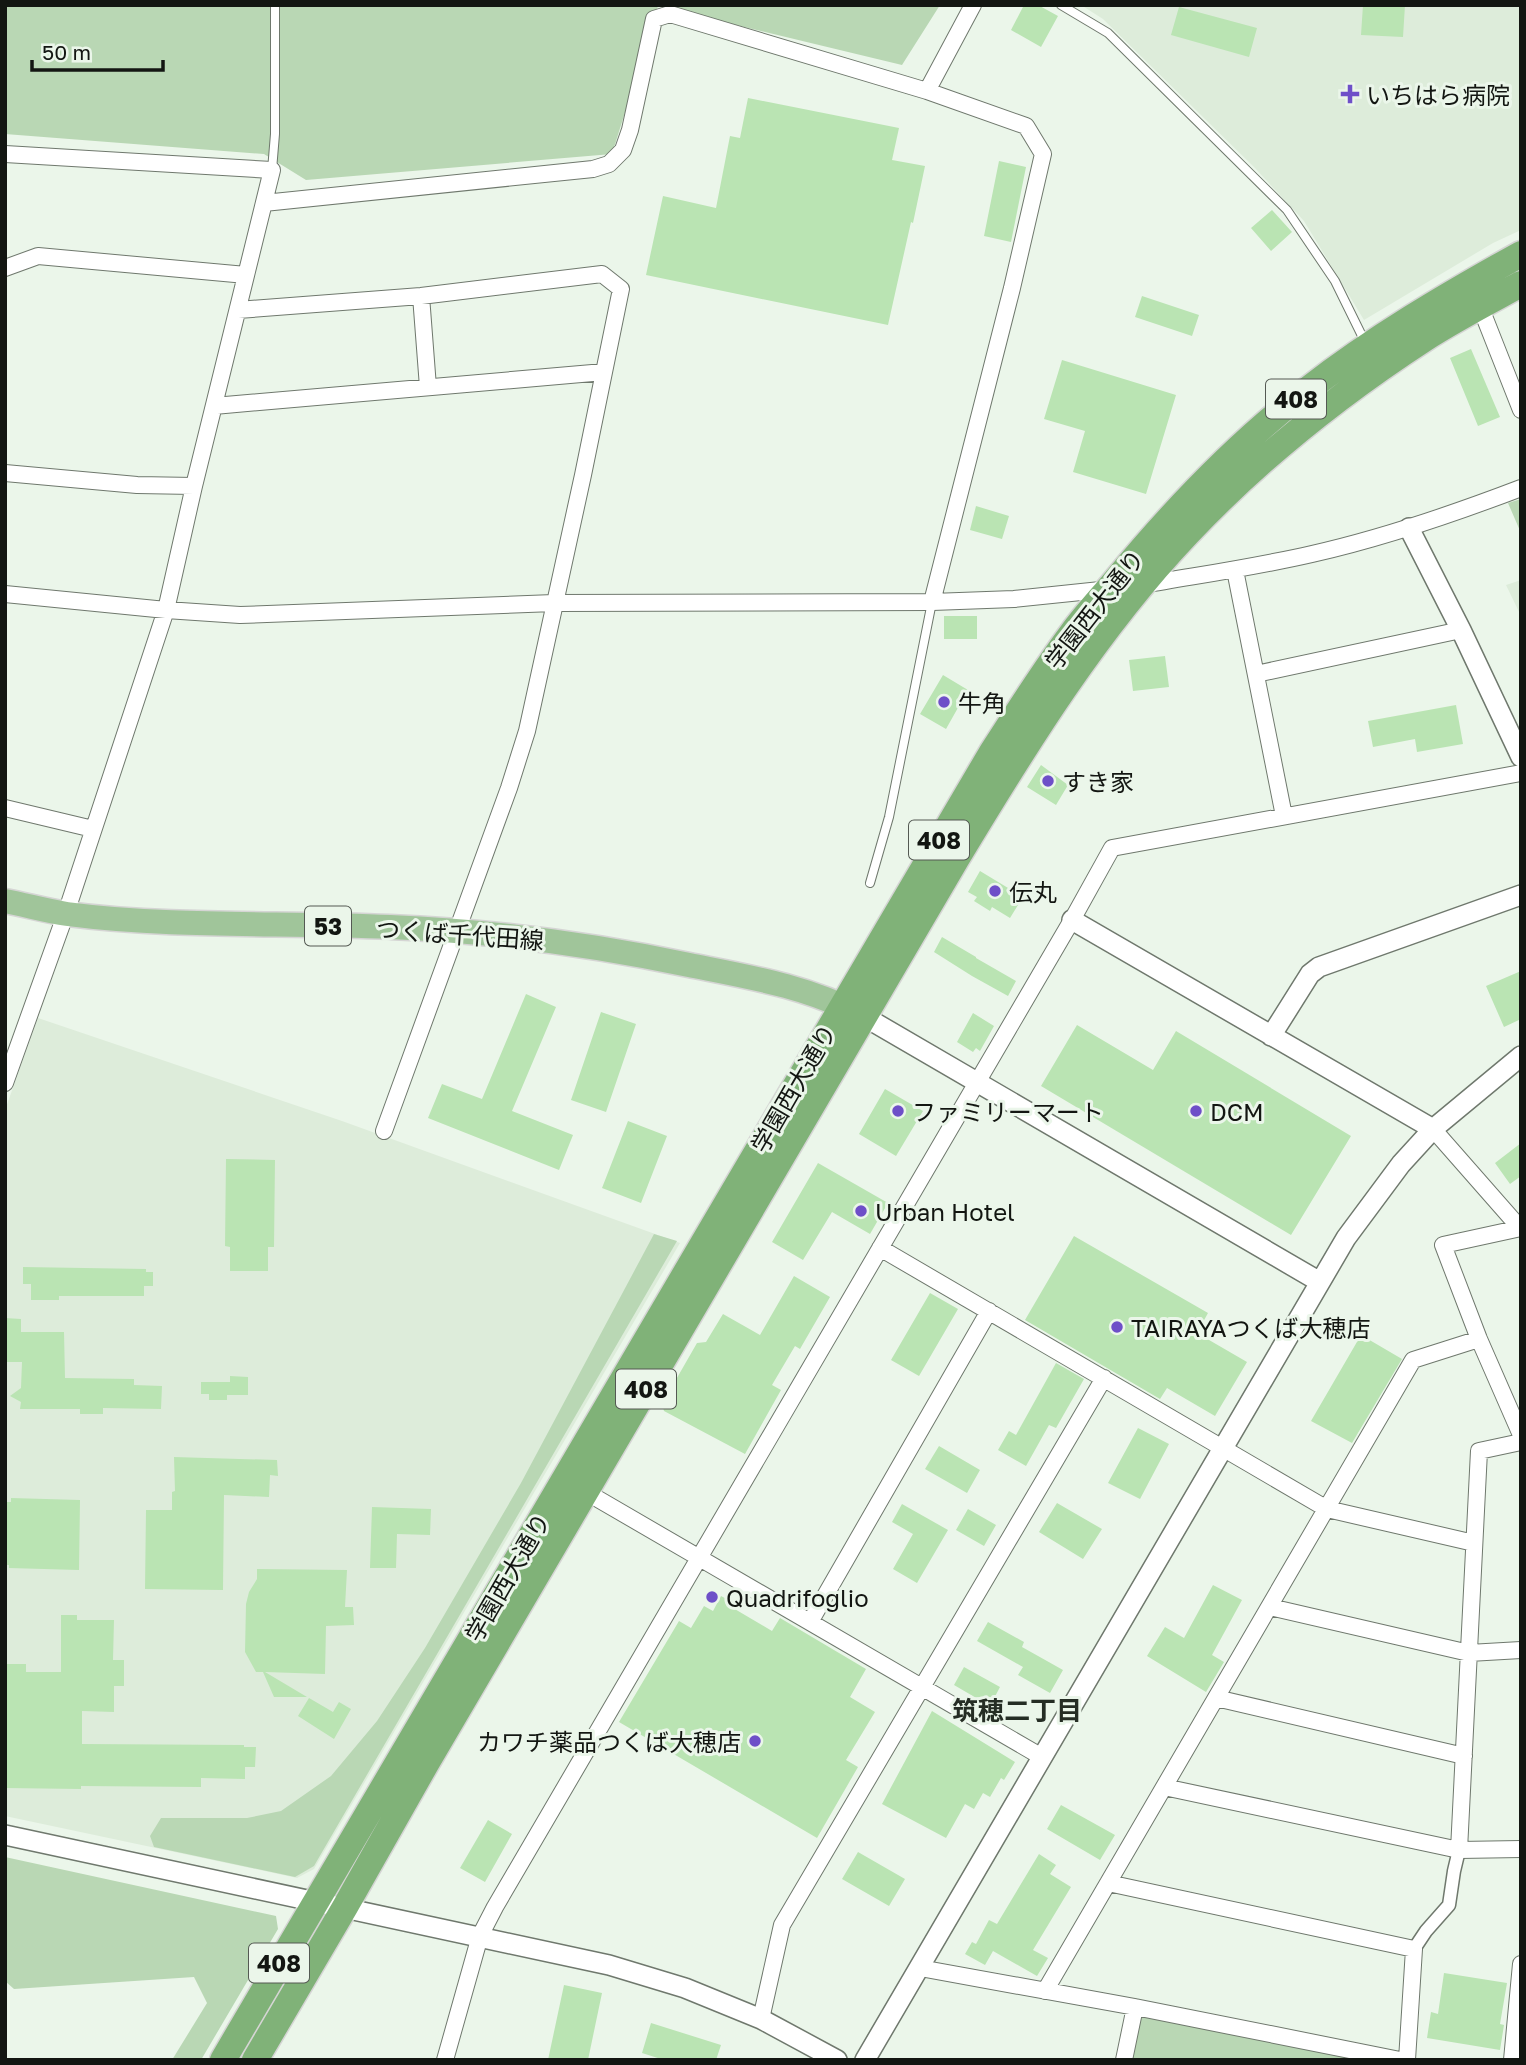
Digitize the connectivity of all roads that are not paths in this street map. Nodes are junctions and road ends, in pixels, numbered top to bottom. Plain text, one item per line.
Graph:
1 (275, 5) edge
2 (973, 5) edge
3 (1061, 5) edge
4 (927, 91) junction
5 (5, 155) edge
6 (272, 170) junction
7 (264, 204) junction
8 (1521, 254) edge
9 (5, 268) edge
10 (246, 275) junction
11 (1521, 284) edge
12 (421, 296) junction
13 (1480, 306) junction
14 (238, 310) junction
15 (1367, 347) junction
16 (604, 372) junction
17 (428, 387) junction
18 (214, 406) junction
19 (1521, 410) edge
20 (5, 473) edge
21 (194, 486) junction
22 (1521, 488) edge
23 (1409, 528) junction
24 (1235, 570) junction
25 (1143, 585) junction
26 (1108, 589) junction
27 (5, 594) edge
28 (932, 602) junction
29 (554, 603) junction
30 (166, 610) junction
31 (1461, 630) junction
32 (1256, 674) junction
33 (1521, 757) edge
34 (1521, 773) edge
35 (5, 808) edge
36 (1284, 816) junction
37 (93, 829) junction
38 (870, 883) dead end
39 (1521, 895) edge
40 (5, 901) edge
41 (66, 914) junction
42 (1072, 920) junction
43 (457, 930) junction
44 (853, 1011) junction
45 (1271, 1036) junction
46 (1521, 1056) edge
47 (5, 1083) edge
48 (977, 1083) junction
49 (1433, 1129) junction
50 (384, 1131) dead end
51 (1520, 1228) edge
52 (880, 1248) junction
53 (1320, 1282) junction
54 (989, 1311) junction
55 (1479, 1339) junction
56 (1104, 1378) junction
57 (1521, 1435) edge
58 (1521, 1442) edge
59 (1223, 1447) junction
60 (586, 1492) junction
61 (1327, 1509) junction
62 (1474, 1543) junction
63 (699, 1558) junction
64 (1270, 1607) junction
65 (810, 1622) junction
66 (1521, 1650) edge
67 (1469, 1653) junction
68 (922, 1687) junction
69 (1216, 1698) junction
70 (1042, 1756) junction
71 (1464, 1756) junction
72 (1164, 1787) junction
73 (5, 1835) edge
74 (1521, 1849) edge
75 (1459, 1850) junction
76 (1108, 1883) junction
77 (316, 1901) junction
78 (345, 1907) junction
79 (480, 1936) junction
80 (1414, 1949) junction
81 (1521, 1964) edge
82 (920, 1968) junction
83 (1045, 1991) junction
84 (1135, 2007) junction
85 (761, 2019) junction
86 (223, 2060) edge
87 (255, 2060) edge
88 (445, 2060) edge
89 (837, 2060) edge
90 (865, 2060) edge
91 (1124, 2060) edge
92 (1400, 2060) edge
93 (1407, 2060) edge
94 (1512, 2060) edge

1 - 6 lane
2 - 4 street
3 - 15 lane
4 - 7 street
4 - 28 street
5 - 6 street
6 - 7 street
7 - 10 street
8 - 15 highway, 学園西大通り / 408
9 - 10 street
10 - 14 street
11 - 13 highway, 学園西大通り / 408
12 - 14 street
12 - 16 street
12 - 17 street
13 - 19 street
13 - 25 highway, 学園西大通り / 408
14 - 18 street
15 - 26 highway, 学園西大通り / 408
16 - 17 street
16 - 29 street
17 - 18 street
18 - 21 street
20 - 21 street
21 - 30 street
22 - 23 street
23 - 24 street
23 - 31 street
24 - 25 street
24 - 32 street
25 - 26 street
25 - 44 highway, 学園西大通り / 408
26 - 28 street
26 - 44 highway, 学園西大通り / 408
27 - 30 street
28 - 29 street
28 - 38 lane
29 - 30 street
29 - 43 street
30 - 37 street
31 - 32 street
31 - 33 street
32 - 36 street
34 - 36 street
35 - 37 street
36 - 42 street
37 - 41 street
39 - 45 street
40 - 41 main road, つくば千代田線 / 53
41 - 43 main road, つくば千代田線 / 53
41 - 47 street
42 - 45 street
42 - 48 street
43 - 44 main road, つくば千代田線 / 53
43 - 50 street
44 - 48 street
44 - 60 highway, 学園西大通り / 408
44 - 77 highway, 学園西大通り / 408
45 - 49 street
46 - 49 street
48 - 52 street
48 - 53 street
49 - 51 street
49 - 53 street
51 - 55 street
52 - 54 street
52 - 63 street
53 - 59 street
54 - 56 street
54 - 65 street
55 - 57 street
55 - 61 street
56 - 59 street
56 - 68 street
58 - 62 street
59 - 61 street
59 - 70 street
60 - 63 street
60 - 78 highway, 学園西大通り / 408
61 - 62 street
61 - 64 street
62 - 67 street
63 - 65 street
63 - 79 street
64 - 67 street
64 - 69 street
65 - 68 street
66 - 67 street
67 - 71 street
68 - 70 street
68 - 85 street
69 - 71 street
69 - 72 street
70 - 82 street
71 - 75 street
72 - 75 street
72 - 76 street
73 - 77 street
74 - 75 street
75 - 80 street
76 - 80 street
76 - 83 street
77 - 78 street
77 - 86 highway, 学園西大通り / 408
78 - 79 street
78 - 87 highway, 学園西大通り / 408
79 - 85 street
79 - 88 street
80 - 93 street
81 - 94 street
82 - 83 street
82 - 90 street
83 - 84 street
84 - 91 street
84 - 92 street
85 - 89 street

